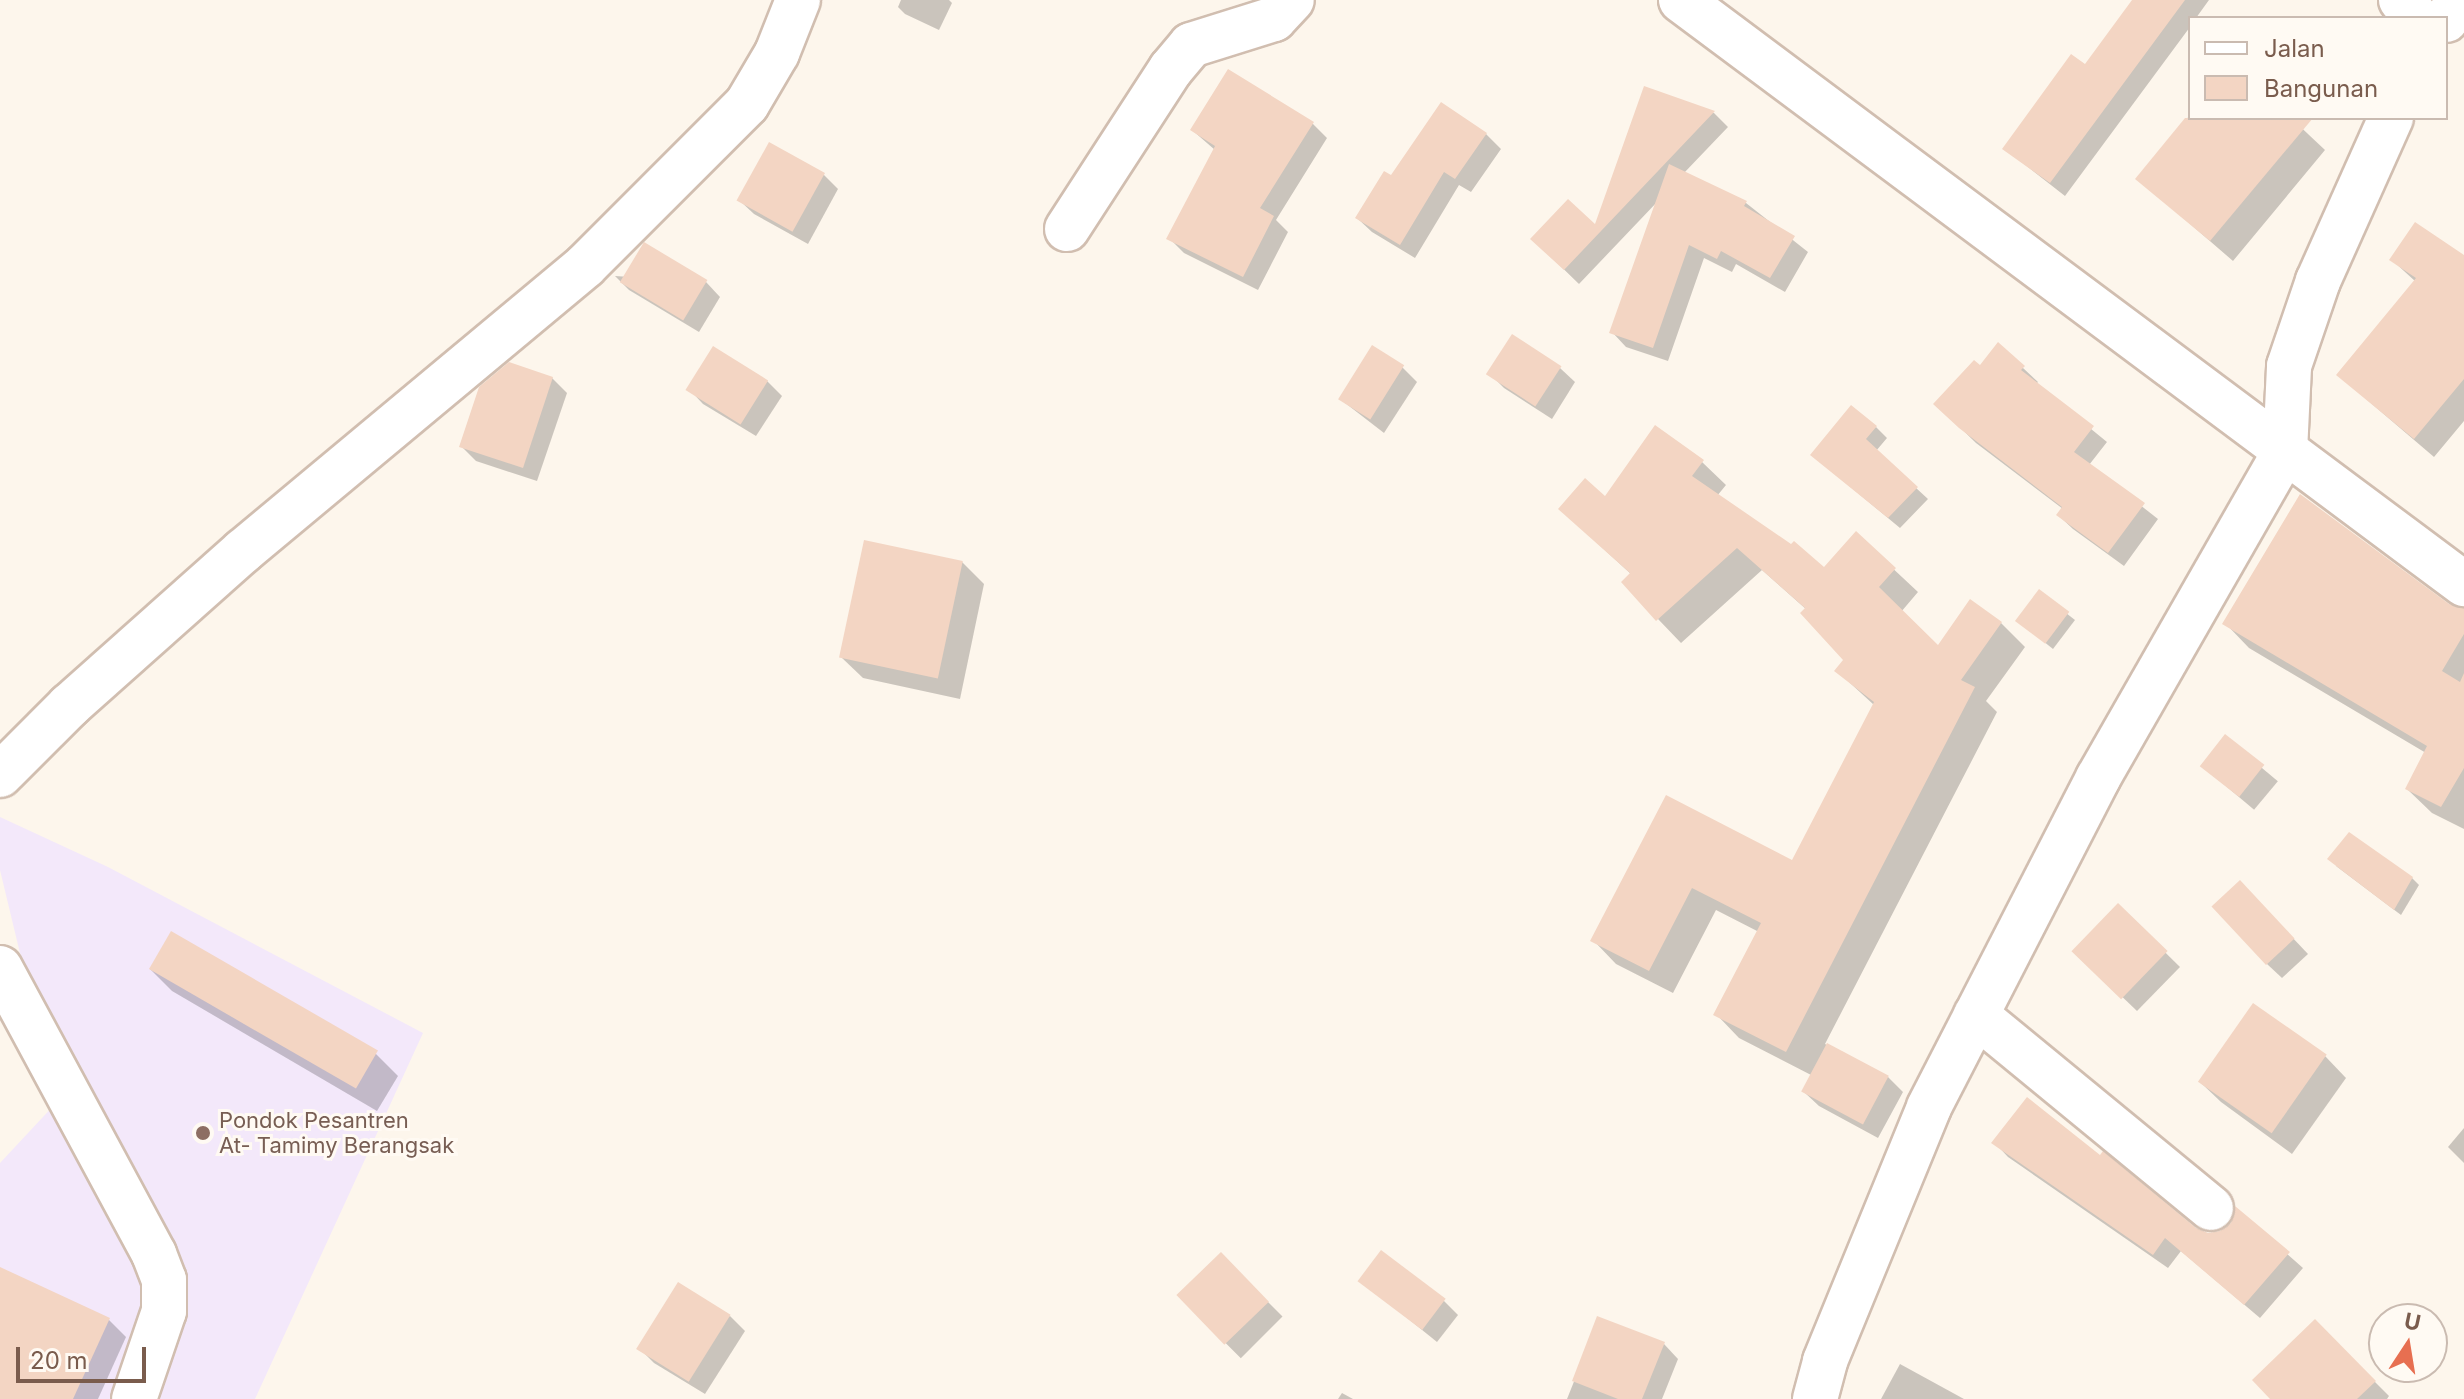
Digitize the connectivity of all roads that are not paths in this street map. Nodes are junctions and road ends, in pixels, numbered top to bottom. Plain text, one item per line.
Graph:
1 (798, 0) edge
2 (1292, 0) edge
3 (1681, 0) edge
4 (2401, 0) edge
5 (2459, 0) edge
6 (2415, 16) edge
7 (2448, 17) edge
8 (2390, 120) edge
9 (1067, 229) dead end
10 (2285, 452) junction
11 (2464, 584) edge
12 (0, 775) edge
13 (0, 968) edge
14 (1976, 1015) junction
15 (2211, 1208) dead end
16 (134, 1399) edge
17 (1815, 1399) edge

1 - 12 street
2 - 9 street
3 - 10 street
4 - 6 street
5 - 7 street
8 - 10 street
10 - 11 street
10 - 14 street
13 - 16 street
14 - 15 street
14 - 17 street

